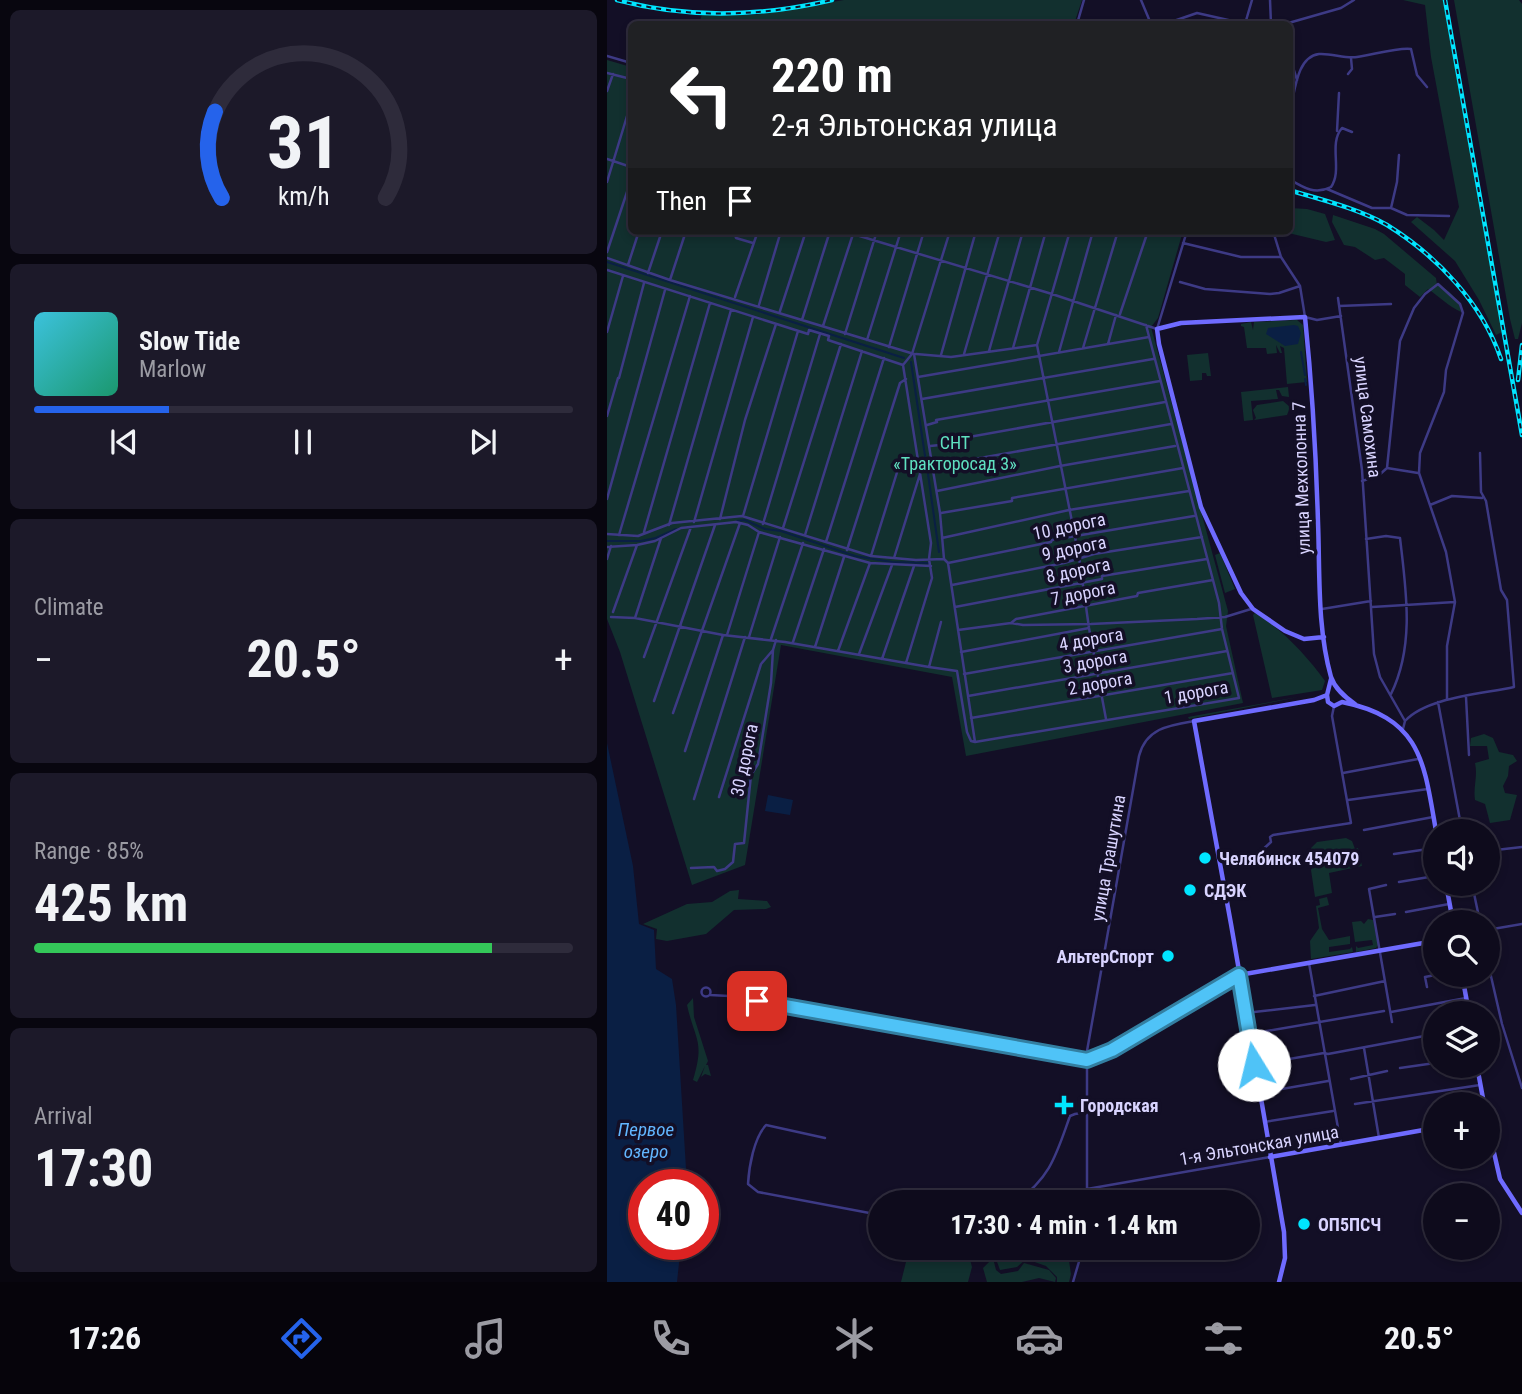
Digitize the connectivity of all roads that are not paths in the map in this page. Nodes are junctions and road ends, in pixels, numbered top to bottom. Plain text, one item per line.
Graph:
1 (1084, 0) edge
2 (1141, 0) edge
3 (1252, 0) edge
4 (1270, 0) edge
5 (1354, 0) edge
6 (1078, 21) edge
7 (1150, 21) edge
8 (1174, 21) edge
9 (1232, 21) edge
10 (1246, 21) edge
11 (1271, 21) edge
12 (1293, 22) edge
13 (607, 56) edge
14 (1351, 58) junction
15 (628, 62) edge
16 (1293, 67) edge
17 (607, 73) edge
18 (612, 74) junction
19 (1348, 74) dead end
20 (628, 78) edge
21 (1297, 80) junction
22 (1427, 87) dead end
23 (607, 91) edge
24 (1339, 93) dead end
25 (1293, 97) edge
26 (628, 113) edge
27 (1352, 132) dead end
28 (1337, 134) junction
29 (1399, 155) dead end
30 (607, 159) edge
31 (613, 161) junction
32 (628, 166) edge
33 (1293, 181) edge
34 (607, 182) edge
35 (628, 189) edge
36 (1327, 189) junction
37 (1391, 208) junction
38 (1449, 216) dead end
39 (638, 235) edge
40 (661, 235) edge
41 (685, 235) edge
42 (735, 235) edge
43 (757, 235) edge
44 (780, 235) edge
45 (805, 235) edge
46 (829, 235) edge
47 (852, 235) edge
48 (860, 235) edge
49 (876, 235) edge
50 (900, 235) edge
51 (923, 235) edge
52 (949, 235) edge
53 (975, 235) edge
54 (999, 235) edge
55 (1022, 235) edge
56 (1045, 235) edge
57 (1069, 235) edge
58 (1092, 235) edge
59 (1117, 235) edge
60 (1147, 235) edge
61 (1186, 235) edge
62 (1274, 235) edge
63 (874, 241) junction
64 (754, 243) junction
65 (1183, 243) junction
66 (896, 248) junction
67 (607, 252) edge
68 (917, 254) junction
69 (1281, 257) junction
70 (607, 258) edge
71 (941, 261) junction
72 (628, 266) junction
73 (965, 269) junction
74 (607, 270) edge
75 (648, 273) junction
76 (987, 275) junction
77 (623, 276) junction
78 (670, 280) junction
79 (1008, 282) junction
80 (1180, 282) dead end
81 (644, 283) junction
82 (1300, 286) junction
83 (1030, 288) junction
84 (665, 290) junction
85 (1052, 294) junction
86 (690, 296) junction
87 (1338, 298) dead end
88 (735, 299) junction
89 (1073, 301) junction
90 (710, 303) junction
91 (1391, 304) dead end
92 (758, 306) junction
93 (1339, 306) junction
94 (1094, 308) junction
95 (731, 310) junction
96 (780, 313) junction
97 (1118, 315) junction
98 (1341, 316) junction
99 (753, 317) junction
100 (1305, 317) junction
101 (802, 320) junction
102 (776, 324) junction
103 (1146, 325) junction
104 (823, 327) junction
105 (1157, 329) junction
106 (798, 331) junction
107 (607, 332) edge
108 (820, 334) junction
109 (845, 334) junction
110 (1149, 337) junction
111 (867, 340) junction
112 (841, 344) junction
113 (1108, 344) junction
114 (1037, 345) junction
115 (889, 347) junction
116 (1013, 348) junction
117 (1082, 348) junction
118 (862, 351) junction
119 (989, 351) junction
120 (1059, 352) junction
121 (913, 354) junction
122 (964, 354) junction
123 (941, 355) junction
124 (1039, 356) junction
125 (884, 358) junction
126 (1154, 359) junction
127 (903, 365) junction
128 (918, 377) junction
129 (1044, 378) junction
130 (906, 379) junction
131 (1160, 380) junction
132 (922, 399) junction
133 (1048, 400) junction
134 (1165, 402) junction
135 (607, 416) edge
136 (1051, 422) junction
137 (1171, 424) junction
138 (927, 425) junction
139 (1056, 443) junction
140 (930, 446) junction
141 (1177, 446) junction
142 (1480, 453) dead end
143 (899, 466) dead end
144 (1060, 466) junction
145 (1183, 468) junction
146 (1387, 468) junction
147 (933, 469) junction
148 (920, 472) junction
149 (1419, 473) junction
150 (1362, 481) junction
151 (1064, 487) junction
152 (937, 491) junction
153 (1189, 491) junction
154 (1482, 498) junction
155 (607, 499) edge
156 (1430, 505) junction
157 (1069, 510) junction
158 (940, 513) junction
159 (742, 516) junction
160 (1196, 516) junction
161 (720, 519) junction
162 (694, 522) junction
163 (740, 523) junction
164 (763, 524) junction
165 (669, 525) junction
166 (715, 525) junction
167 (691, 527) junction
168 (783, 529) junction
169 (759, 532) junction
170 (607, 534) edge
171 (644, 534) junction
172 (805, 535) junction
173 (1074, 535) junction
174 (619, 536) junction
175 (780, 537) junction
176 (1201, 537) junction
177 (661, 538) junction
178 (942, 538) junction
179 (1366, 539) junction
180 (803, 543) junction
181 (826, 543) junction
182 (637, 545) junction
183 (609, 547) edge
184 (824, 549) junction
185 (847, 550) junction
186 (871, 555) junction
187 (844, 557) junction
188 (1079, 557) junction
189 (894, 558) junction
190 (607, 559) edge
191 (929, 559) junction
192 (944, 559) junction
193 (1207, 559) junction
194 (870, 563) junction
195 (948, 563) junction
196 (892, 565) junction
197 (914, 566) junction
198 (931, 566) junction
199 (1213, 580) junction
200 (1082, 583) junction
201 (952, 585) junction
202 (1371, 601) junction
203 (1456, 602) junction
204 (1407, 604) junction
205 (1085, 605) junction
206 (955, 607) junction
207 (1372, 607) junction
208 (1253, 609) junction
209 (1321, 609) junction
210 (613, 612) dead end
211 (611, 617) dead end
212 (1221, 617) junction
213 (635, 618) junction
214 (941, 622) dead end
215 (657, 623) junction
216 (1011, 623) junction
217 (1088, 623) junction
218 (678, 627) junction
219 (1089, 628) junction
220 (1222, 629) junction
221 (958, 630) junction
222 (701, 631) junction
223 (725, 635) junction
224 (747, 637) junction
225 (1324, 637) junction
226 (771, 640) junction
227 (776, 640) junction
228 (793, 643) junction
229 (814, 647) junction
230 (773, 650) junction
231 (838, 651) junction
232 (1093, 651) junction
233 (961, 652) junction
234 (1227, 652) junction
235 (859, 655) junction
236 (644, 657) dead end
237 (882, 659) junction
238 (906, 663) junction
239 (929, 667) junction
240 (1097, 673) junction
241 (1233, 673) junction
242 (964, 674) junction
243 (1331, 678) junction
244 (1336, 689) junction
245 (1391, 694) junction
246 (1102, 695) junction
247 (967, 696) junction
248 (1466, 697) junction
249 (1343, 699) junction
250 (1447, 699) junction
251 (1330, 700) junction
252 (654, 701) dead end
253 (1438, 702) junction
254 (673, 713) dead end
255 (971, 718) junction
256 (1106, 719) junction
257 (1194, 721) junction
258 (1405, 721) junction
259 (1403, 729) junction
260 (975, 742) junction
261 (685, 751) dead end
262 (1469, 755) dead end
263 (1422, 758) junction
264 (1343, 773) junction
265 (1428, 789) junction
266 (719, 797) dead end
267 (694, 799) dead end
268 (1348, 800) junction
269 (1434, 817) joint
270 (1460, 819) edge
271 (1364, 830) dead end
272 (1522, 847) edge
273 (1423, 850) edge
274 (1500, 850) edge
275 (1394, 854) dead end
276 (1219, 860) junction
277 (691, 868) dead end
278 (1423, 878) edge
279 (1399, 882) dead end
280 (1386, 886) dead end
281 (1448, 896) edge
282 (1449, 904) junction
283 (1450, 910) edge
284 (1406, 912) dead end
285 (1395, 914) dead end
286 (1375, 917) junction
287 (1522, 924) edge
288 (1500, 928) edge
289 (1423, 943) edge
290 (1381, 949) junction
291 (1309, 962) junction
292 (1239, 975) junction
293 (1385, 981) junction
294 (1464, 987) edge
295 (1493, 987) edge
296 (710, 993) dead end
297 (1314, 996) junction
298 (1466, 998) junction
299 (1467, 1001) edge
300 (1316, 1005) junction
301 (1384, 1011) dead end
302 (1390, 1012) junction
303 (1245, 1013) junction
304 (1392, 1022) dead end
305 (1319, 1024) junction
306 (1249, 1034) junction
307 (1423, 1036) edge
308 (1364, 1048) junction
309 (1324, 1053) junction
310 (1087, 1060) junction
311 (1254, 1065) junction
312 (1423, 1065) edge
313 (1400, 1068) dead end
314 (1387, 1071) dead end
315 (1369, 1075) junction
316 (1479, 1078) edge
317 (1351, 1079) dead end
318 (1329, 1081) junction
319 (1480, 1084) junction
320 (1522, 1088) edge
321 (1482, 1092) edge
322 (1259, 1093) junction
323 (1373, 1100) junction
324 (1355, 1104) dead end
325 (1334, 1111) junction
326 (1088, 1112) junction
327 (1264, 1122) junction
328 (1423, 1130) edge
329 (825, 1138) dead end
330 (1379, 1138) junction
331 (1341, 1145) junction
332 (1270, 1157) junction
333 (1498, 1169) edge
334 (1087, 1189) joint
335 (1029, 1190) edge
336 (868, 1213) edge
337 (1522, 1213) edge
338 (1080, 1260) edge
339 (1073, 1282) edge
340 (1279, 1282) edge

1 - 6 street
2 - 7 street
3 - 10 street
4 - 11 street
5 - 12 street
8 - 9 street
13 - 15 street
14 - 19 street
14 - 21 street
14 - 22 street
16 - 21 street
17 - 18 street
18 - 20 street
18 - 23 street
21 - 25 street
24 - 28 street
26 - 31 street
27 - 28 street
28 - 36 street
29 - 37 street
30 - 31 street
31 - 32 street
31 - 34 street
33 - 36 street
35 - 67 street
36 - 37 street
37 - 38 street
39 - 72 street
40 - 75 street
41 - 78 street
42 - 64 street
43 - 64 street
44 - 92 street
45 - 96 street
46 - 101 street
47 - 104 street
48 - 63 street
49 - 63 street
50 - 66 street
51 - 68 street
52 - 71 street
53 - 73 street
54 - 76 street
55 - 79 street
56 - 83 street
57 - 85 street
58 - 89 street
59 - 94 street
60 - 97 street
61 - 65 street
62 - 69 street
63 - 66 street
63 - 109 street
64 - 88 street
65 - 69 street
65 - 105 street
66 - 68 street
66 - 111 street
68 - 71 street
68 - 115 street
69 - 82 street
70 - 72 street
71 - 73 street
71 - 121 street
72 - 75 street
73 - 76 street
73 - 123 street
74 - 77 street
75 - 78 street
76 - 79 street
76 - 122 street
77 - 81 street
77 - 107 street
78 - 88 street
79 - 83 street
79 - 119 street
80 - 82 street
81 - 84 street
81 - 135 street
82 - 100 street
83 - 85 street
83 - 116 street
84 - 86 street
84 - 155 street
85 - 89 street
85 - 114 street
86 - 90 street
86 - 174 street
87 - 93 street, улица Самохина
88 - 92 street
89 - 94 street
89 - 120 street
90 - 95 street
90 - 171 street
91 - 93 street
92 - 96 street
93 - 98 street, улица Самохина
94 - 97 street
94 - 117 street
95 - 99 street
95 - 165 street
96 - 101 street
97 - 103 street
97 - 113 street
98 - 100 street
98 - 150 street, улица Самохина
99 - 102 street
99 - 162 street
100 - 105 street
100 - 209 street, улица Мехколонна 7
101 - 104 street
102 - 106 street
102 - 161 street
103 - 105 street
103 - 110 street, 1 дорога
104 - 109 street
105 - 208 street
106 - 108 street
106 - 159 street
108 - 112 street
108 - 164 street
109 - 111 street
110 - 113 street
110 - 126 street, 1 дорога
111 - 115 street
112 - 118 street
112 - 168 street
113 - 117 street
114 - 116 street
114 - 124 street
115 - 121 street
116 - 119 street
117 - 120 street
118 - 125 street
118 - 172 street
119 - 122 street
120 - 124 street
121 - 123 street
121 - 127 street
121 - 128 street
122 - 123 street
124 - 128 street
124 - 129 street
125 - 127 street
125 - 181 street
126 - 129 street
126 - 131 street, 1 дорога
127 - 130 street
128 - 132 street
129 - 132 street
129 - 133 street
130 - 148 street
130 - 185 street
131 - 133 street
131 - 134 street, 1 дорога
132 - 138 street
133 - 136 street
133 - 138 street
134 - 136 street
134 - 137 street, 1 дорога
136 - 139 street
136 - 140 street
137 - 139 street
137 - 141 street, 1 дорога
138 - 140 street
139 - 144 street
139 - 147 street
140 - 147 street
141 - 144 street
141 - 145 street, 1 дорога
142 - 154 street
143 - 186 street
144 - 151 street
144 - 152 street
145 - 151 street
145 - 153 street, 1 дорога
146 - 149 street
146 - 149 street
146 - 150 street
147 - 152 street
148 - 189 street
148 - 191 street
149 - 156 street
150 - 179 street, улица Самохина
151 - 157 street
151 - 158 street
152 - 158 street
153 - 157 street
153 - 160 street, 1 дорога
154 - 156 street
154 - 248 street
156 - 203 street
157 - 173 street
157 - 178 street
158 - 178 street
159 - 161 street
159 - 164 street
160 - 173 street, 10 дорога
160 - 176 street, 1 дорога
161 - 162 street
162 - 165 street
163 - 166 street
163 - 169 street
163 - 222 street
164 - 168 street
165 - 171 street
166 - 167 street
166 - 218 street
167 - 177 street
167 - 215 street
168 - 172 street
169 - 175 street
169 - 223 street
170 - 174 street
171 - 174 street
172 - 181 street
173 - 188 street
173 - 195 street, 10 дорога
175 - 180 street
175 - 224 street
176 - 188 street, 9 дорога
176 - 193 street, 1 дорога
177 - 182 street
177 - 213 street
178 - 192 street
179 - 202 street, улица Самохина
179 - 204 street
180 - 184 street
180 - 226 street
181 - 185 street
182 - 183 street
182 - 210 street
183 - 190 street
184 - 187 street
184 - 228 street
185 - 186 street
186 - 189 street
187 - 194 street
187 - 229 street
188 - 200 street
188 - 201 street, 9 дорога
189 - 191 street
191 - 192 street
191 - 198 street
192 - 195 street
193 - 199 street, 1 дорога
193 - 200 street, 8 дорога
194 - 196 street
194 - 231 street
195 - 201 street
196 - 197 street
196 - 235 street
197 - 198 street
197 - 237 street
198 - 238 street
199 - 205 street, 7 дорога
199 - 212 street, 1 дорога
200 - 205 street
200 - 206 street, 8 дорога
201 - 206 street
202 - 207 street, улица Самохина
202 - 209 street
203 - 204 street
203 - 250 street
204 - 207 street
204 - 245 street
205 - 216 street, 7 дорога
205 - 217 street
206 - 221 street
207 - 245 street, улица Самохина
208 - 212 street
208 - 225 street
209 - 225 street, улица Мехколонна 7
211 - 213 street
212 - 217 street
212 - 220 street, 1 дорога
213 - 215 street
214 - 239 street
215 - 218 street
215 - 236 street
216 - 217 street
216 - 221 street, 7 дорога
217 - 219 street
218 - 222 street
218 - 252 street
219 - 232 street
219 - 233 street
220 - 232 street, 4 дорога
220 - 234 street, 1 дорога
221 - 233 street
222 - 223 street
222 - 254 street
223 - 224 street
223 - 261 street
224 - 226 street
224 - 267 street
225 - 243 street, улица Мехколонна 7
226 - 227 street
227 - 228 street
227 - 230 street
228 - 229 street
229 - 231 street
230 - 266 street
230 - 277 street, 30 дорога
231 - 235 street
232 - 240 street
232 - 242 street, 4 дорога
233 - 242 street
234 - 240 street, 3 дорога
234 - 241 street, 1 дорога
235 - 237 street
237 - 238 street
238 - 239 street
239 - 260 street
240 - 246 street
240 - 247 street, 3 дорога
241 - 246 street, 2 дорога
241 - 256 street, 1 дорога
242 - 247 street
243 - 244 street
243 - 251 street
244 - 249 street
244 - 251 street
245 - 258 street, улица Самохина
246 - 255 street, 2 дорога
246 - 256 street
247 - 255 street
248 - 250 street
248 - 262 street
249 - 251 street
249 - 259 street
250 - 253 street
251 - 257 street
251 - 264 street
253 - 258 street
253 - 270 street
255 - 260 street
256 - 260 street, 1 дорога
257 - 276 street
257 - 310 street, улица Трашутина
258 - 259 street
259 - 263 street
263 - 264 street
263 - 265 street
264 - 268 street
265 - 268 street
265 - 269 street
268 - 276 street
269 - 271 street
272 - 274 street
273 - 275 street
276 - 292 street
278 - 279 street
280 - 286 street
281 - 282 street
282 - 283 street
282 - 284 street
285 - 286 street
286 - 290 street
287 - 288 street
289 - 290 street
290 - 291 street
290 - 293 street
291 - 292 street
291 - 297 street
292 - 303 street
292 - 310 street
293 - 297 street
293 - 302 street
294 - 298 street
295 - 320 street
296 - 310 street
297 - 300 street
298 - 299 street
298 - 302 street
300 - 303 street
300 - 305 street
301 - 305 street
302 - 304 street
303 - 306 street
305 - 306 street
305 - 309 street
306 - 311 street
307 - 308 street
308 - 309 street
308 - 315 street
309 - 311 street
309 - 318 street
310 - 326 street, улица Трашутина
311 - 322 street
312 - 313 street
314 - 315 street
315 - 317 street
315 - 323 street
316 - 319 street
318 - 322 street
318 - 325 street
319 - 321 street
319 - 323 street
322 - 327 street
323 - 324 street
323 - 330 street
325 - 327 street
325 - 331 street
326 - 334 street, улица Трашутина
326 - 335 street
327 - 332 street
328 - 330 street, 1-я Эльтонская улица
329 - 336 street
330 - 331 street, 1-я Эльтонская улица
331 - 332 street, 1-я Эльтонская улица
332 - 334 street, 1-я Эльтонская улица
332 - 340 street
333 - 337 street
338 - 339 street

